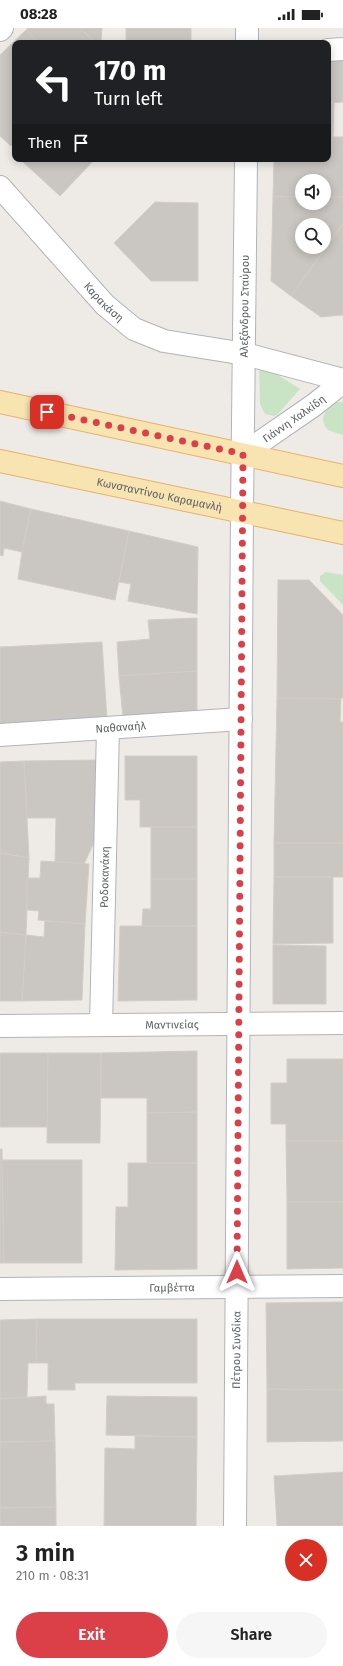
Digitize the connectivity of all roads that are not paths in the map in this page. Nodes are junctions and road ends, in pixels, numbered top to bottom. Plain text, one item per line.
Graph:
1 (2, 28) edge
2 (247, 28) edge
3 (0, 30) edge
4 (247, 40) edge
5 (331, 50) edge
6 (343, 50) edge
7 (246, 162) edge
8 (0, 187) edge
9 (245, 354) junction
10 (343, 381) edge
11 (0, 402) edge
12 (243, 454) junction
13 (0, 461) edge
14 (343, 476) edge
15 (242, 511) junction
16 (343, 533) edge
17 (241, 719) junction
18 (108, 728) junction
19 (0, 735) edge
20 (343, 1023) edge
21 (238, 1024) junction
22 (101, 1025) junction
23 (0, 1026) edge
24 (343, 1286) edge
25 (237, 1288) junction
26 (0, 1289) edge
27 (235, 1526) edge

1 - 3 street
2 - 4 street
5 - 6 street
7 - 9 street, Αλεξάνδρου Σταύρου
8 - 9 street, Καρακάση
9 - 10 street, Γιάννη Χαλκίδη
9 - 12 street, Αλεξάνδρου Σταύρου
10 - 12 street, Γιάννη Χαλκίδη
11 - 12 main road
12 - 14 main road
12 - 15 street, Πέτρου Συνδίκα
13 - 15 main road, Κωνσταντίνου Καραμανλή
15 - 16 main road, Κωνσταντίνου Καραμανλή
15 - 17 street, Πέτρου Συνδίκα
17 - 18 street, Ναθαναήλ
17 - 21 street, Πέτρου Συνδίκα
18 - 19 street, Ναθαναήλ
18 - 22 street, Ροδοκανάκη
20 - 21 street, Μαντινείας
21 - 22 street, Μαντινείας
21 - 25 street, Πέτρου Συνδίκα
22 - 23 street, Μαντινείας
24 - 25 street, Γαμβέττα
25 - 26 street, Γαμβέττα
25 - 27 street, Πέτρου Συνδίκα

